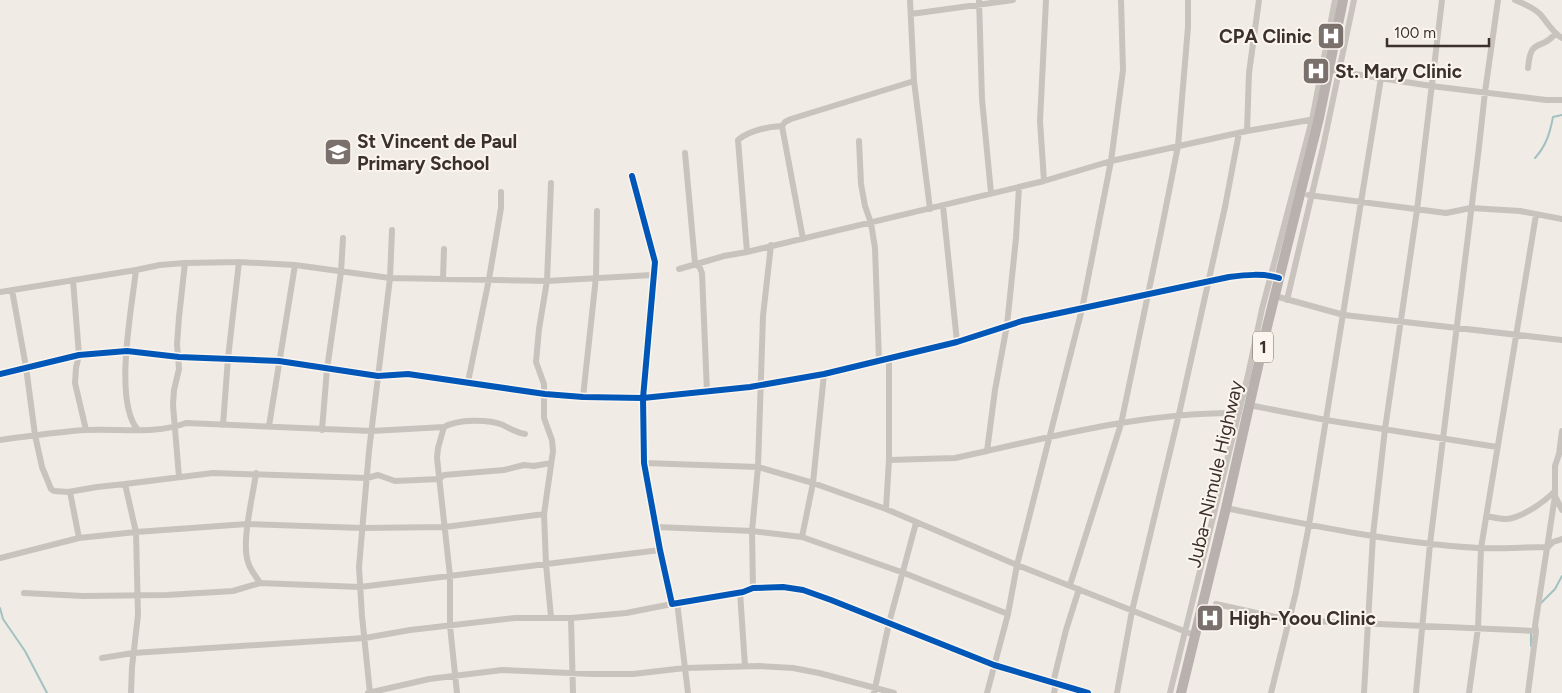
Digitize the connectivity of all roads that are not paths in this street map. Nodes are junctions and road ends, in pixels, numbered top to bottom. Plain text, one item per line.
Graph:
1 (910, 0) edge
2 (1014, 0) edge
3 (1046, 0) edge
4 (1121, 0) edge
5 (1188, 0) edge
6 (1259, 0) edge
7 (1335, 0) edge
8 (1343, 0) edge
9 (1354, 0) edge
10 (1442, 0) edge
11 (1498, 0) edge
12 (1515, 0) edge
13 (979, 2) edge
14 (911, 14) junction
15 (1555, 34) junction
16 (1562, 38) edge
17 (1528, 68) dead end
18 (1334, 70) junction
19 (1381, 78) junction
20 (914, 81) junction
21 (1432, 86) junction
22 (1485, 92) junction
23 (1562, 100) edge
24 (1315, 119) junction
25 (782, 126) junction
26 (1243, 132) junction
27 (859, 142) dead end
28 (1178, 146) junction
29 (684, 153) dead end
30 (1111, 161) junction
31 (632, 176) dead end
32 (1044, 181) junction
33 (551, 183) dead end
34 (1019, 187) junction
35 (501, 192) dead end
36 (991, 193) junction
37 (1306, 194) junction
38 (1361, 201) junction
39 (943, 206) junction
40 (1471, 208) junction
41 (930, 209) junction
42 (1417, 210) junction
43 (597, 211) dead end
44 (1536, 215) junction
45 (1562, 219) edge
46 (872, 223) junction
47 (392, 230) dead end
48 (343, 238) dead end
49 (803, 238) junction
50 (771, 245) junction
51 (444, 249) dead end
52 (747, 252) junction
53 (239, 262) junction
54 (185, 263) junction
55 (695, 263) junction
56 (295, 265) junction
57 (679, 269) dead end
58 (136, 270) junction
59 (341, 272) junction
60 (652, 275) junction
61 (1275, 276) junction
62 (390, 278) junction
63 (444, 278) junction
64 (596, 278) junction
65 (488, 279) junction
66 (73, 280) junction
67 (547, 281) junction
68 (1208, 282) junction
69 (12, 290) junction
70 (0, 292) edge
71 (1149, 293) junction
72 (1275, 296) junction
73 (1287, 300) junction
74 (1082, 308) junction
75 (1344, 315) junction
76 (1400, 321) junction
77 (1007, 325) junction
78 (1457, 328) junction
79 (1517, 335) junction
80 (1562, 340) edge
81 (957, 342) junction
82 (127, 351) junction
83 (79, 355) junction
84 (179, 357) junction
85 (889, 357) junction
86 (228, 358) junction
87 (879, 360) junction
88 (279, 361) junction
89 (26, 367) junction
90 (327, 369) junction
91 (0, 374) edge
92 (824, 374) junction
93 (378, 376) junction
94 (468, 382) junction
95 (761, 385) junction
96 (707, 392) junction
97 (545, 394) junction
98 (583, 397) junction
99 (643, 398) junction
100 (1250, 405) junction
101 (1239, 413) junction
102 (1179, 414) junction
103 (1326, 420) junction
104 (223, 424) junction
105 (1121, 424) junction
106 (269, 426) junction
107 (174, 428) junction
108 (444, 428) junction
109 (1384, 429) junction
110 (86, 430) junction
111 (138, 430) junction
112 (322, 430) junction
113 (372, 431) junction
114 (1562, 431) edge
115 (525, 434) dead end
116 (35, 435) junction
117 (1049, 437) junction
118 (1443, 439) junction
119 (0, 440) edge
120 (1497, 447) junction
121 (987, 451) junction
122 (1560, 454) edge
123 (889, 460) junction
124 (551, 463) junction
125 (644, 463) junction
126 (758, 467) junction
127 (256, 473) junction
128 (179, 478) junction
129 (367, 478) junction
130 (439, 479) junction
131 (813, 483) junction
132 (125, 484) junction
133 (70, 492) junction
134 (1554, 494) junction
135 (1226, 508) junction
136 (886, 509) junction
137 (1562, 510) edge
138 (544, 514) junction
139 (1486, 516) junction
140 (916, 523) junction
141 (247, 524) junction
142 (1309, 525) junction
143 (445, 527) junction
144 (657, 527) junction
145 (362, 528) junction
146 (752, 530) junction
147 (136, 532) junction
148 (1373, 535) junction
149 (802, 537) junction
150 (79, 538) junction
151 (1562, 539) edge
152 (1430, 544) junction
153 (1548, 547) junction
154 (1481, 548) junction
155 (660, 550) junction
156 (0, 558) edge
157 (546, 564) junction
158 (1017, 565) junction
159 (904, 573) junction
160 (450, 576) junction
161 (260, 583) junction
162 (1070, 585) junction
163 (360, 587) junction
164 (753, 588) junction
165 (1079, 589) junction
166 (740, 592) junction
167 (24, 593) dead end
168 (138, 596) junction
169 (675, 603) junction
170 (1216, 604) dead end
171 (1132, 611) junction
172 (1008, 614) junction
173 (551, 618) junction
174 (571, 618) junction
175 (1289, 620) junction
176 (889, 623) junction
177 (1368, 623) junction
178 (1422, 625) junction
179 (450, 626) junction
180 (1478, 628) junction
181 (1536, 630) junction
182 (1189, 634) junction
183 (364, 638) junction
184 (133, 653) junction
185 (102, 658) dead end
186 (994, 665) junction
187 (745, 666) junction
188 (685, 668) junction
189 (572, 673) junction
190 (455, 674) junction
191 (1054, 683) junction
192 (875, 690) edge
193 (131, 693) edge
194 (369, 693) edge
195 (457, 693) edge
196 (573, 693) edge
197 (688, 693) edge
198 (894, 693) edge
199 (987, 693) edge
200 (1054, 693) edge
201 (1088, 693) edge
202 (1117, 693) edge
203 (1170, 693) edge
204 (1181, 693) edge
205 (1271, 693) edge
206 (1364, 693) edge
207 (1415, 693) edge
208 (1469, 693) edge
209 (1528, 693) edge

1 - 14 street
2 - 13 street
3 - 32 street
4 - 30 street
5 - 28 street
6 - 26 street
7 - 24 street
8 - 18 main road, Juba–Nimule Highway / 1
9 - 18 street
10 - 21 street
11 - 22 street
12 - 15 street
13 - 14 street
13 - 36 street
14 - 20 street
15 - 16 street
15 - 17 street
18 - 19 street
18 - 24 main road, Juba–Nimule Highway / 1
18 - 37 street
19 - 21 street
19 - 38 street
20 - 25 street
20 - 41 street
21 - 22 street
21 - 42 street
22 - 23 street
22 - 40 street
24 - 26 street
24 - 37 main road, Juba–Nimule Highway / 1
24 - 61 street
25 - 49 street
25 - 52 street
26 - 28 street
26 - 68 street
27 - 46 street
28 - 30 street
28 - 71 street
29 - 55 street
30 - 32 street
30 - 74 street
31 - 60 street
32 - 34 street
33 - 67 street
34 - 36 street
34 - 77 street
35 - 65 street
36 - 39 street
37 - 38 street
37 - 61 main road, Juba–Nimule Highway / 1
37 - 73 street
38 - 42 street
38 - 75 street
39 - 41 street
39 - 81 street
40 - 42 street
40 - 44 street
40 - 78 street
41 - 46 street
42 - 76 street
43 - 64 street
44 - 45 street
44 - 79 street
46 - 49 street
46 - 87 street
47 - 62 street
48 - 59 street
49 - 50 street
50 - 52 street
50 - 95 street
51 - 63 street
52 - 55 street
53 - 54 street
53 - 56 street
53 - 86 street
54 - 58 street
54 - 84 street
55 - 57 street
55 - 96 street
56 - 59 street
56 - 88 street
58 - 66 street
58 - 82 street
59 - 62 street
59 - 90 street
60 - 64 street
60 - 99 street
61 - 68 street
61 - 72 main road, Juba–Nimule Highway / 1
61 - 101 street
62 - 63 street
62 - 93 street
63 - 65 street
64 - 67 street
64 - 98 street
65 - 67 street
65 - 94 street
66 - 69 street
66 - 83 street
67 - 97 street
68 - 71 street
68 - 102 street
69 - 70 street
69 - 89 street
71 - 74 street
71 - 105 street
72 - 73 street
72 - 100 main road, Juba–Nimule Highway / 1
73 - 75 street
74 - 77 street
74 - 117 street
75 - 76 street
75 - 103 street
76 - 78 street
76 - 109 street
77 - 81 street
77 - 121 street
78 - 79 street
78 - 118 street
79 - 80 street
79 - 120 street
81 - 85 street
82 - 83 street
82 - 84 street
82 - 111 street
83 - 89 street
83 - 110 street
84 - 86 street
84 - 107 street
85 - 87 street
85 - 123 street
86 - 88 street
86 - 104 street
87 - 92 street
88 - 90 street
88 - 106 street
89 - 91 street
89 - 116 street
90 - 93 street
90 - 112 street
92 - 95 street
92 - 131 street
93 - 94 street
93 - 113 street
94 - 97 street
95 - 96 street
95 - 126 street
96 - 99 street
97 - 98 street
97 - 124 street
98 - 99 street
99 - 125 street
100 - 103 street
100 - 135 main road, Juba–Nimule Highway / 1
101 - 102 street
101 - 182 street
102 - 105 street
102 - 171 street
103 - 109 street
103 - 142 street
104 - 106 street
104 - 107 street
105 - 117 street
105 - 162 street
106 - 112 street
107 - 111 street
107 - 128 street
108 - 113 street
108 - 115 street
108 - 130 street
109 - 118 street
109 - 148 street
110 - 111 street
110 - 116 street
112 - 113 street
113 - 129 street
114 - 122 street
116 - 119 street
116 - 133 street
117 - 121 street
117 - 158 street
118 - 120 street
118 - 152 street
120 - 139 street
121 - 123 street
122 - 134 street
123 - 136 street
124 - 130 street
124 - 138 street
125 - 126 street
125 - 144 street
126 - 131 street
126 - 146 street
127 - 128 street
127 - 129 street
127 - 141 street
128 - 132 street
129 - 130 street
129 - 145 street
130 - 143 street
131 - 136 street
131 - 149 street
132 - 133 street
132 - 147 street
133 - 150 street
134 - 137 street
134 - 139 street
134 - 153 street
135 - 142 street
135 - 182 main road, Juba–Nimule Highway / 1
136 - 140 street
138 - 143 street
138 - 157 street
139 - 154 street
140 - 158 street
140 - 159 street
141 - 145 street
141 - 147 street
141 - 161 street
142 - 148 street
142 - 175 street
143 - 145 street
143 - 160 street
144 - 146 street
144 - 155 street
145 - 163 street
146 - 149 street
146 - 164 street
147 - 150 street
147 - 168 street
148 - 152 street
148 - 177 street
149 - 159 street
150 - 156 street
151 - 153 street
152 - 154 street
152 - 178 street
153 - 154 street
153 - 181 street
154 - 180 street
155 - 157 street
155 - 169 street
157 - 160 street
157 - 173 street
158 - 162 street
158 - 172 street
159 - 172 street
159 - 176 street
160 - 163 street
160 - 179 street
161 - 163 street
161 - 168 street
162 - 165 street
163 - 183 street
164 - 166 street
164 - 176 street
165 - 171 street
165 - 191 street
166 - 169 street
166 - 187 street
167 - 168 street
168 - 184 street
169 - 174 street
169 - 188 street
170 - 175 street
171 - 182 street
171 - 202 street
172 - 186 street
173 - 174 street
173 - 179 street
174 - 189 street
175 - 177 street
175 - 205 street
176 - 186 street
176 - 192 street
177 - 178 street
177 - 206 street
178 - 180 street
178 - 207 street
179 - 183 street
179 - 190 street
180 - 181 street
180 - 208 street
181 - 209 street
182 - 203 street
182 - 204 main road, Juba–Nimule Highway / 1
183 - 184 street
183 - 194 street
184 - 185 street
184 - 193 street
186 - 191 street
186 - 199 street
187 - 188 street
187 - 192 street
188 - 189 street
188 - 197 street
189 - 190 street
189 - 196 street
190 - 194 street
190 - 195 street
191 - 200 street
191 - 201 street
192 - 198 street

